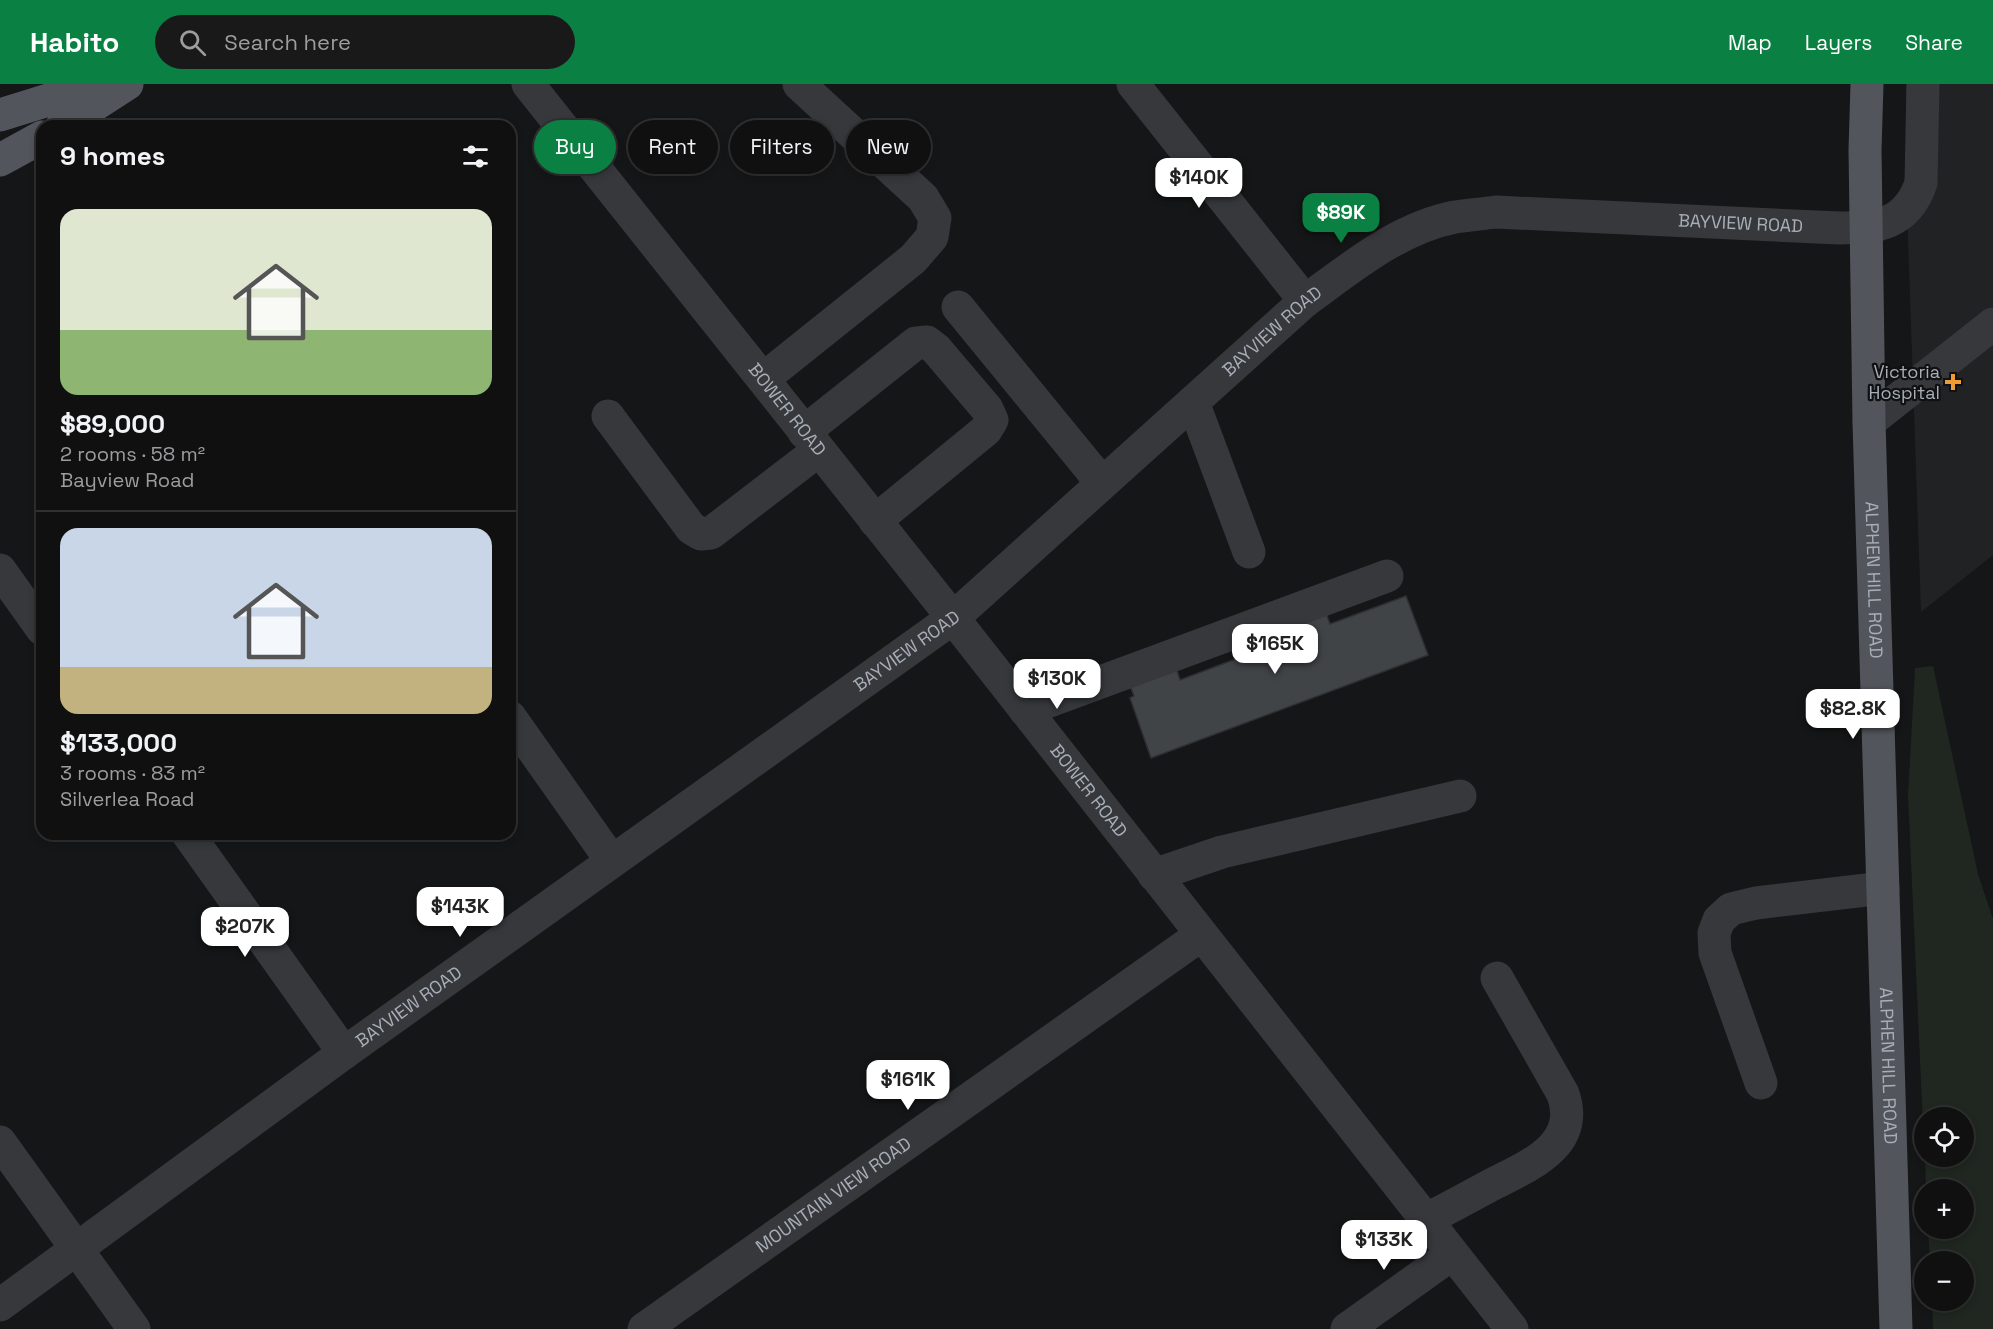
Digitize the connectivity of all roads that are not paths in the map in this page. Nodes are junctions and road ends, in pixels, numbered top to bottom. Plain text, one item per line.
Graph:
1 (100, 84) edge
2 (127, 84) edge
3 (528, 84) edge
4 (799, 84) edge
5 (1133, 84) edge
6 (1867, 84) edge
7 (1923, 84) edge
8 (0, 115) edge
9 (81, 120) edge
10 (36, 140) edge
11 (0, 160) edge
12 (1866, 228) junction
13 (1305, 301) junction
14 (958, 307) dead end
15 (1993, 324) edge
16 (763, 379) junction
17 (1193, 402) junction
18 (608, 416) dead end
19 (1869, 422) junction
20 (812, 441) junction
21 (1102, 483) junction
22 (875, 521) junction
23 (1249, 552) dead end
24 (0, 570) edge
25 (1387, 576) dead end
26 (953, 618) junction
27 (36, 621) edge
28 (1025, 710) junction
29 (516, 725) edge
30 (1460, 796) dead end
31 (192, 840) edge
32 (611, 860) junction
33 (1154, 875) junction
34 (1883, 888) junction
35 (1201, 935) junction
36 (1497, 978) dead end
37 (344, 1053) junction
38 (1761, 1083) dead end
39 (0, 1142) edge
40 (1425, 1220) junction
41 (76, 1249) junction
42 (1452, 1254) junction
43 (0, 1305) edge
44 (134, 1329) edge
45 (644, 1329) edge
46 (1347, 1329) edge
47 (1512, 1329) edge
48 (1896, 1329) edge

1 - 8 main road
2 - 9 main road
3 - 16 street, BOWER ROAD
4 - 16 street
5 - 13 street
6 - 12 main road, ALPHEN HILL ROAD
7 - 12 street
10 - 11 main road
12 - 13 street, BAYVIEW ROAD
12 - 19 main road, ALPHEN HILL ROAD
13 - 17 street, BAYVIEW ROAD
14 - 21 street
15 - 19 street
16 - 20 street, BOWER ROAD
17 - 21 street, BAYVIEW ROAD
17 - 23 street
18 - 20 street
19 - 34 main road, ALPHEN HILL ROAD
20 - 22 street, BOWER ROAD
20 - 22 street
21 - 26 street, BAYVIEW ROAD
22 - 26 street, BOWER ROAD
24 - 27 street
25 - 28 street
26 - 28 street, BOWER ROAD
26 - 32 street, BAYVIEW ROAD
28 - 33 street, BOWER ROAD
29 - 32 street
30 - 33 street
31 - 37 street
32 - 37 street, BAYVIEW ROAD
33 - 35 street, BOWER ROAD
34 - 38 street
34 - 48 main road, ALPHEN HILL ROAD
35 - 40 street, BOWER ROAD
35 - 45 street, MOUNTAIN VIEW ROAD
36 - 40 street
37 - 41 street, BAYVIEW ROAD
39 - 41 street
40 - 42 street, BOWER ROAD
41 - 43 street, BAYVIEW ROAD
41 - 44 street
42 - 46 street
42 - 47 street, BOWER ROAD

